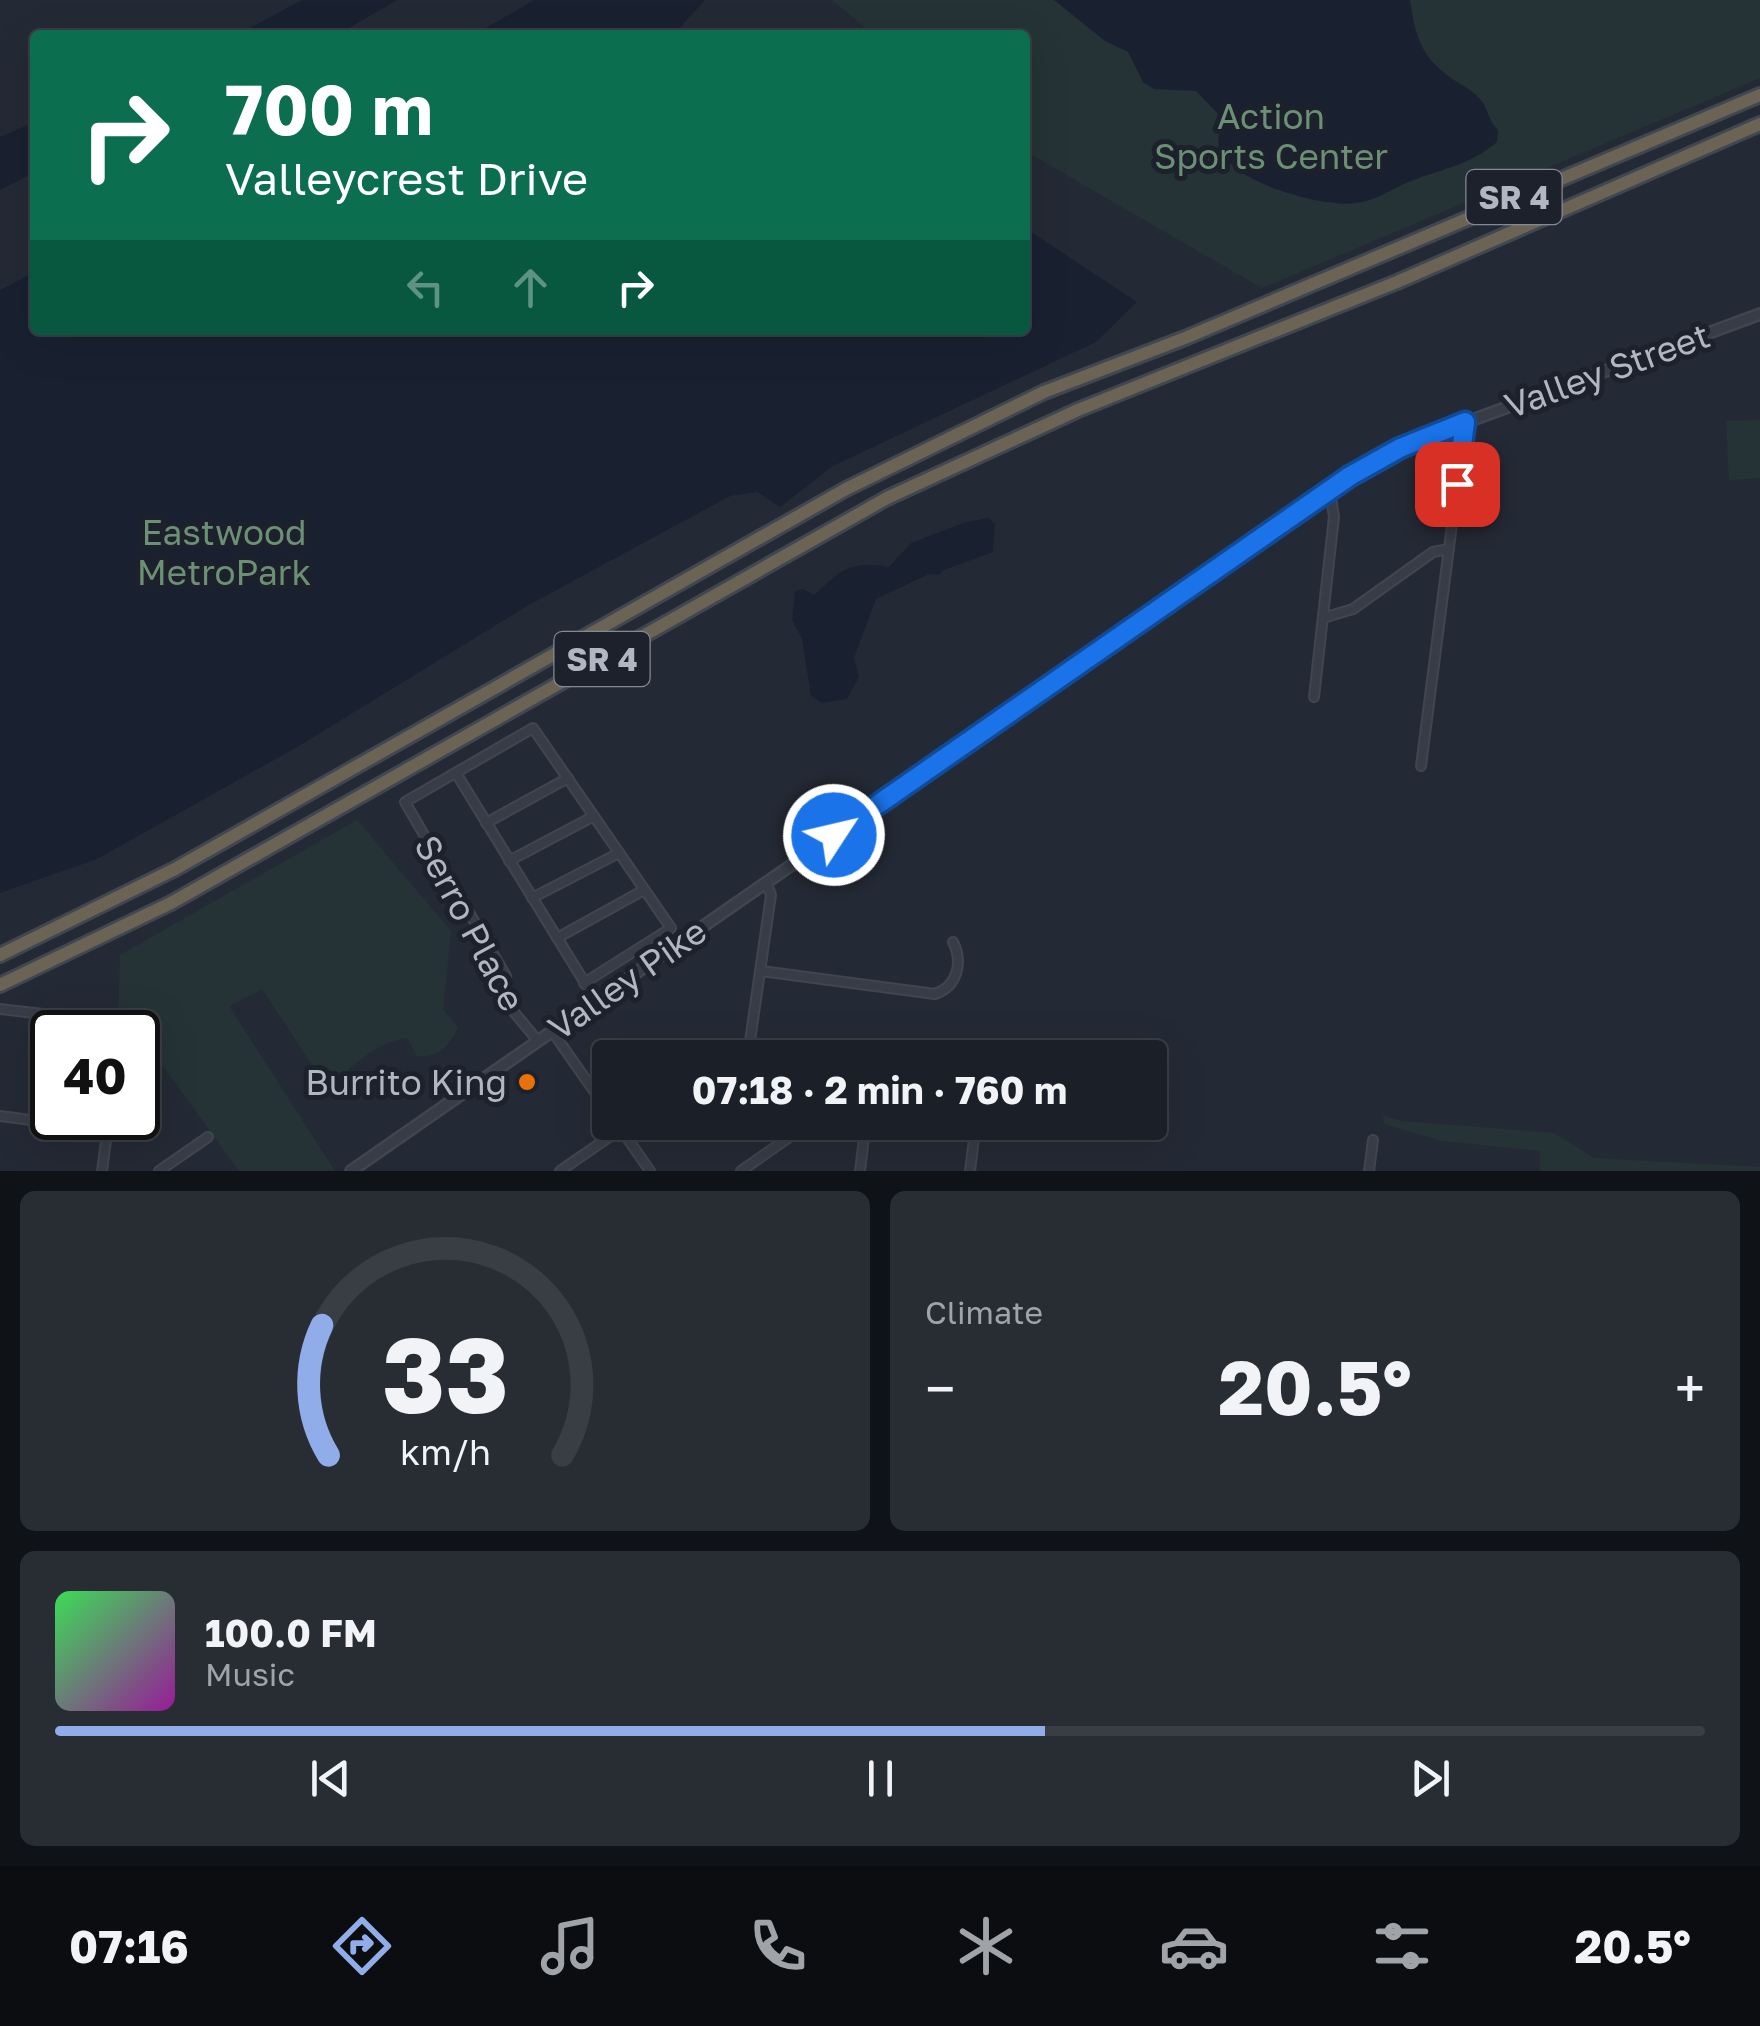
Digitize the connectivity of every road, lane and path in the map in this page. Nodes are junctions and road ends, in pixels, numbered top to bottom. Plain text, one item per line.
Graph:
1 (1760, 95) edge
2 (1760, 124) edge
3 (1760, 314) edge
4 (1465, 422) junction
5 (1330, 490) junction
6 (1449, 549) junction
7 (1323, 618) junction
8 (1314, 697) dead end
9 (1421, 766) dead end
10 (456, 773) junction
11 (568, 778) junction
12 (594, 816) junction
13 (486, 823) junction
14 (619, 854) junction
15 (804, 856) joint
16 (509, 861) junction
17 (766, 882) junction
18 (644, 890) junction
19 (532, 898) junction
20 (556, 938) junction
21 (952, 942) dead end
22 (0, 955) edge
23 (761, 971) junction
24 (584, 982) junction
25 (0, 985) edge
26 (596, 1001) junction
27 (0, 1009) edge
28 (30, 1012) edge
29 (552, 1031) junction
30 (750, 1040) edge
31 (538, 1041) junction
32 (592, 1088) edge
33 (0, 1116) edge
34 (30, 1120) edge
35 (208, 1137) dead end
36 (106, 1140) edge
37 (600, 1140) edge
38 (628, 1140) edge
39 (785, 1140) edge
40 (864, 1140) edge
41 (974, 1140) edge
42 (1373, 1140) dead end
43 (102, 1171) edge
44 (159, 1171) edge
45 (351, 1171) edge
46 (560, 1171) edge
47 (650, 1171) edge
48 (741, 1171) edge
49 (860, 1171) edge
50 (970, 1171) edge
51 (1369, 1171) edge

1 - 22 highway, SR 4
2 - 25 highway, SR 4
3 - 4 street, Valley Street
4 - 5 street, Valley Street
4 - 6 street
5 - 7 street
5 - 15 street, Valley Street
6 - 7 street
6 - 9 street
7 - 8 street
10 - 11 street
10 - 13 street
10 - 31 street, Serro Place
11 - 12 street
11 - 13 street
12 - 14 street
12 - 16 street
13 - 16 street
14 - 18 street
14 - 19 street
15 - 17 street, Valley Pike
16 - 19 street
17 - 23 street
17 - 26 street, Valley Pike
18 - 20 street
18 - 24 street
19 - 20 street
20 - 24 street
21 - 23 street
23 - 30 street
24 - 26 street
26 - 29 street, Valley Pike
27 - 28 street
29 - 31 street, Valley Pike
29 - 32 street
31 - 45 street, Valley Pike
33 - 34 street
35 - 44 street
36 - 43 street
37 - 46 street
38 - 47 street
39 - 48 street
40 - 49 street
41 - 50 street
42 - 51 street

